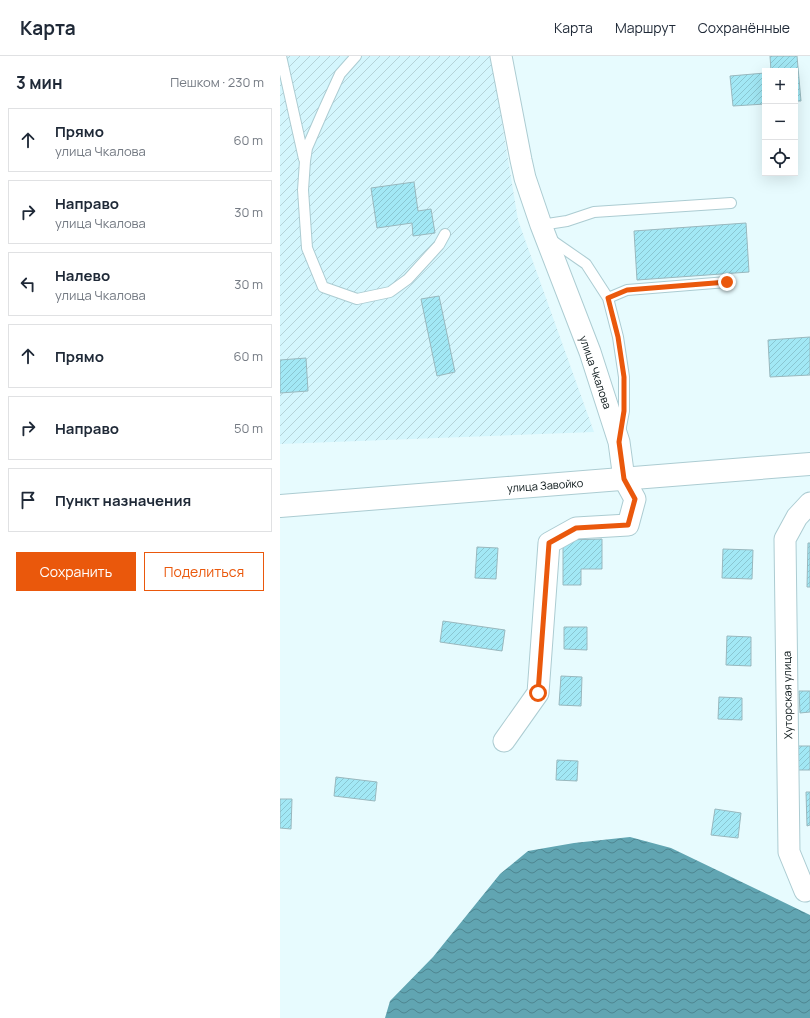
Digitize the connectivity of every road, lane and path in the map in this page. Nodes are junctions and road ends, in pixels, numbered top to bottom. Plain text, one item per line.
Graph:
1 (281, 56) edge
2 (356, 56) edge
3 (501, 56) edge
4 (305, 161) junction
5 (731, 203) dead end
6 (543, 230) junction
7 (445, 234) dead end
8 (727, 282) dead end
9 (608, 298) junction
10 (619, 442) junction
11 (810, 464) edge
12 (624, 479) junction
13 (810, 503) edge
14 (280, 506) edge
15 (504, 740) dead end
16 (805, 891) dead end

1 - 4 lane
2 - 4 lane
3 - 6 street, улица Чкалова
4 - 7 lane
5 - 6 lane
6 - 9 lane
6 - 10 street, улица Чкалова
8 - 9 lane
9 - 10 lane
10 - 12 street, улица Чкалова
11 - 12 main road, улица Завойко
12 - 14 main road, улица Завойко
12 - 15 street, улица Чкалова
13 - 16 street, Хуторская улица

